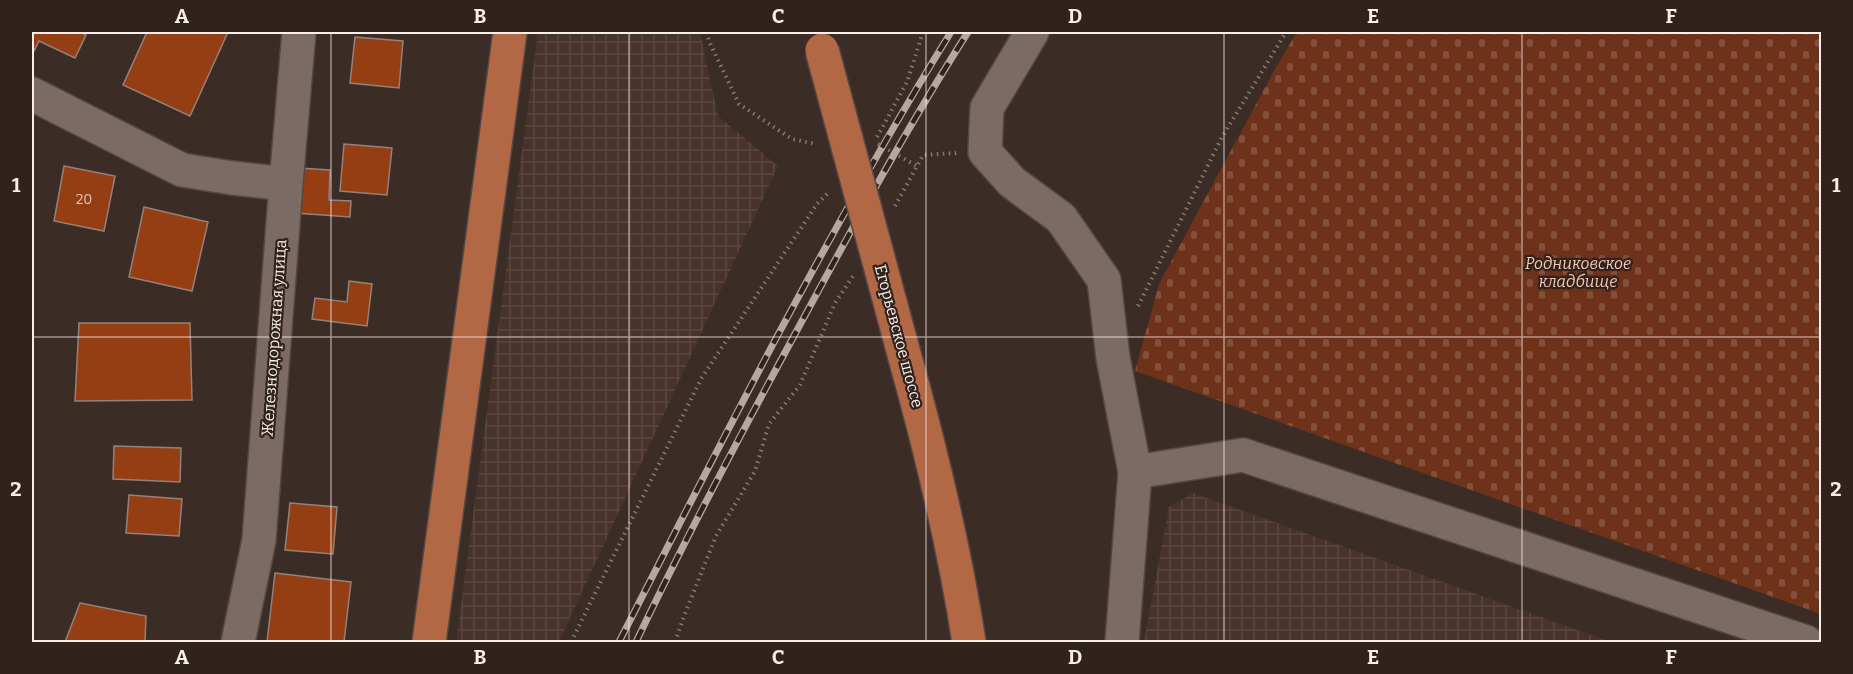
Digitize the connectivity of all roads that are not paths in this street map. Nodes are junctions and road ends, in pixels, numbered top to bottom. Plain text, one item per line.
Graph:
1 (299, 32) edge
2 (510, 32) edge
3 (1032, 32) edge
4 (819, 40) edge
5 (32, 94) edge
6 (286, 184) junction
7 (1135, 471) junction
8 (238, 642) edge
9 (429, 642) edge
10 (969, 642) edge
11 (1122, 642) edge
12 (1806, 642) edge

1 - 6 street, Железнодорожная улица
2 - 9 main road
3 - 7 street
4 - 10 main road, Егорьевское шоссе, bridge
5 - 6 street
6 - 8 street, Железнодорожная улица
7 - 11 street
7 - 12 street

